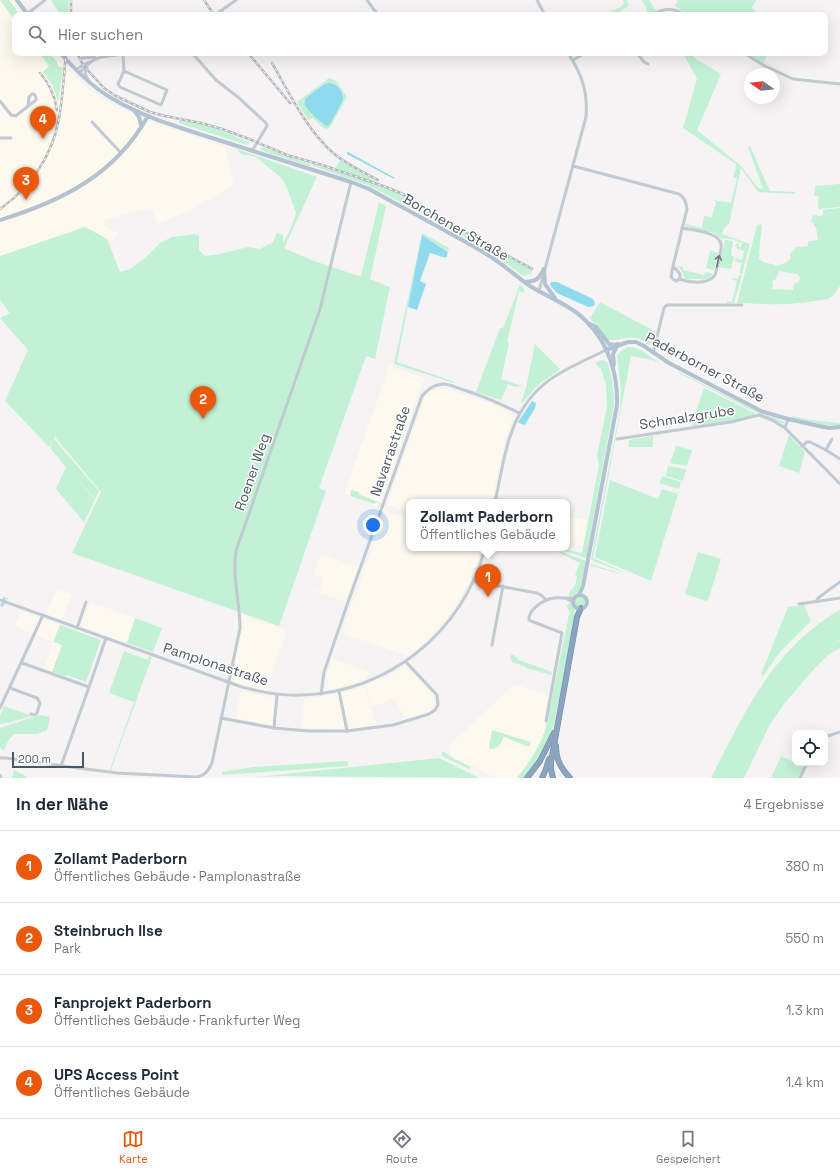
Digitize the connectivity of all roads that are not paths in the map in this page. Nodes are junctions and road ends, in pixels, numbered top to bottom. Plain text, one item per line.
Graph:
1 (17, 0) edge
2 (45, 0) edge
3 (236, 0) edge
4 (367, 0) edge
5 (537, 0) edge
6 (26, 12) edge
7 (30, 12) edge
8 (219, 12) edge
9 (376, 12) edge
10 (543, 12) edge
11 (656, 12) edge
12 (678, 12) edge
13 (63, 56) edge
14 (112, 56) edge
15 (123, 56) edge
16 (195, 56) edge
17 (570, 56) edge
18 (580, 56) edge
19 (639, 56) edge
20 (749, 56) edge
21 (82, 58) dead end
22 (95, 59) junction
23 (573, 60) junction
24 (648, 64) dead end
25 (87, 66) junction
26 (77, 71) junction
27 (124, 71) junction
28 (88, 81) junction
29 (840, 84) edge
30 (0, 101) edge
31 (28, 106) dead end
32 (134, 110) junction
33 (147, 116) junction
34 (92, 122) dead end
35 (141, 125) junction
36 (140, 130) junction
37 (0, 138) edge
38 (11, 138) dead end
39 (252, 151) junction
40 (121, 153) junction
41 (573, 166) junction
42 (352, 182) junction
43 (0, 220) edge
44 (682, 228) junction
45 (673, 266) junction
46 (544, 269) junction
47 (679, 280) junction
48 (524, 282) junction
49 (539, 291) junction
50 (556, 300) junction
51 (742, 305) dead end
52 (588, 323) junction
53 (628, 342) junction
54 (617, 346) junction
55 (606, 350) junction
56 (653, 353) junction
57 (614, 371) junction
58 (519, 413) junction
59 (788, 420) junction
60 (840, 427) edge
61 (784, 428) junction
62 (832, 439) dead end
63 (617, 440) dead end
64 (802, 446) junction
65 (826, 450) junction
66 (840, 459) edge
67 (840, 484) edge
68 (496, 499) edge
69 (484, 551) edge
70 (476, 582) dead end
71 (840, 582) edge
72 (503, 586) junction
73 (581, 595) junction
74 (840, 598) edge
75 (0, 600) edge
76 (546, 600) junction
77 (574, 600) junction
78 (817, 601) junction
79 (86, 602) dead end
80 (799, 604) dead end
81 (579, 608) junction
82 (43, 615) junction
83 (77, 628) junction
84 (106, 638) junction
85 (492, 645) dead end
86 (406, 662) junction
87 (22, 663) junction
88 (229, 683) junction
89 (323, 684) junction
90 (89, 687) junction
91 (10, 688) junction
92 (339, 691) junction
93 (326, 693) junction
94 (277, 694) junction
95 (321, 694) junction
96 (0, 708) edge
97 (31, 714) dead end
98 (221, 718) junction
99 (546, 721) dead end
100 (274, 728) junction
101 (347, 731) junction
102 (555, 732) junction
103 (840, 732) edge
104 (828, 736) edge
105 (0, 758) edge
106 (61, 766) junction
107 (806, 766) edge
108 (0, 775) edge
109 (1, 778) edge
110 (527, 778) edge
111 (542, 778) edge
112 (553, 778) edge
113 (570, 778) edge
114 (800, 778) edge

1 - 6 main road
2 - 7 street
3 - 8 street
4 - 9 street
5 - 10 street
11 - 12 street
13 - 26 main road, Borchener Straße
14 - 22 street
15 - 27 street
16 - 39 street
17 - 23 street
18 - 23 street
19 - 24 street
20 - 29 street
21 - 22 street
22 - 25 street
22 - 26 street
23 - 41 street
25 - 26 street
25 - 28 street
26 - 28 main road, Borchener Straße
27 - 27 street
28 - 32 main road, Borchener Straße
30 - 31 street
32 - 33 main road, Borchener Straße
32 - 35 main road
33 - 35 main road
33 - 36 main road
33 - 39 main road, Borchener Straße
34 - 40 street
35 - 36 main road
36 - 40 main road
37 - 38 street
39 - 42 main road, Borchener Straße
40 - 43 main road
41 - 44 street
41 - 46 street
42 - 48 main road, Borchener Straße
42 - 88 street, Roener Weg
44 - 45 street
47 -> 44 street
45 - 47 street
45 - 47 street
46 - 48 main road
46 - 49 street
46 - 50 main road
48 - 49 main road, Borchener Straße
49 - 50 main road, Borchener Straße
50 - 52 main road, Borchener Straße
51 - 56 street
52 - 53 main road
52 - 55 main road, Borchener Straße
53 - 54 main road, Paderborner Straße
53 - 56 main road, Paderborner Straße
54 - 55 main road, Paderborner Straße
54 - 57 main road
55 - 57 main road, Borchener Straße
55 - 58 street
56 - 59 main road, Paderborner Straße
57 - 73 main road, Borchener Straße
58 - 68 street
58 - 89 street, Navarrastraße
59 - 60 main road, Paderborner Straße
59 - 61 street
61 - 63 street, Schmalzgrube
61 - 64 street
62 - 65 street
64 - 65 street
64 - 67 street
65 - 66 street
69 - 86 street, Pamplonastraße
70 - 72 street
71 - 78 street
72 - 76 street
72 - 85 street
73 - 77 main road
73 - 81 main road
74 - 78 street
75 - 82 street, Pamplonastraße
76 - 77 street
76 - 99 street
77 - 81 main road
78 - 80 street
79 - 83 street
81 - 102 highway
82 - 83 street, Pamplonastraße
82 - 87 street
83 - 84 street, Pamplonastraße
84 - 88 street, Pamplonastraße
84 - 90 street
86 - 92 street, Pamplonastraße
86 - 101 street
87 - 90 street
87 - 91 street
88 - 94 street, Pamplonastraße
88 - 98 street, Roener Weg
89 - 93 street, Navarrastraße
89 - 95 street, Navarrastraße
90 - 106 street
91 - 96 street
91 - 97 street
92 - 93 street, Pamplonastraße
92 - 101 street
93 - 95 street, Pamplonastraße
94 - 95 street, Pamplonastraße
94 - 100 street
98 - 100 street
98 - 106 street, Roener Weg
100 - 101 street
102 - 110 highway
102 - 111 highway
102 - 112 highway
102 - 113 highway
103 - 104 street
105 - 106 street
107 - 114 street
108 - 109 street

